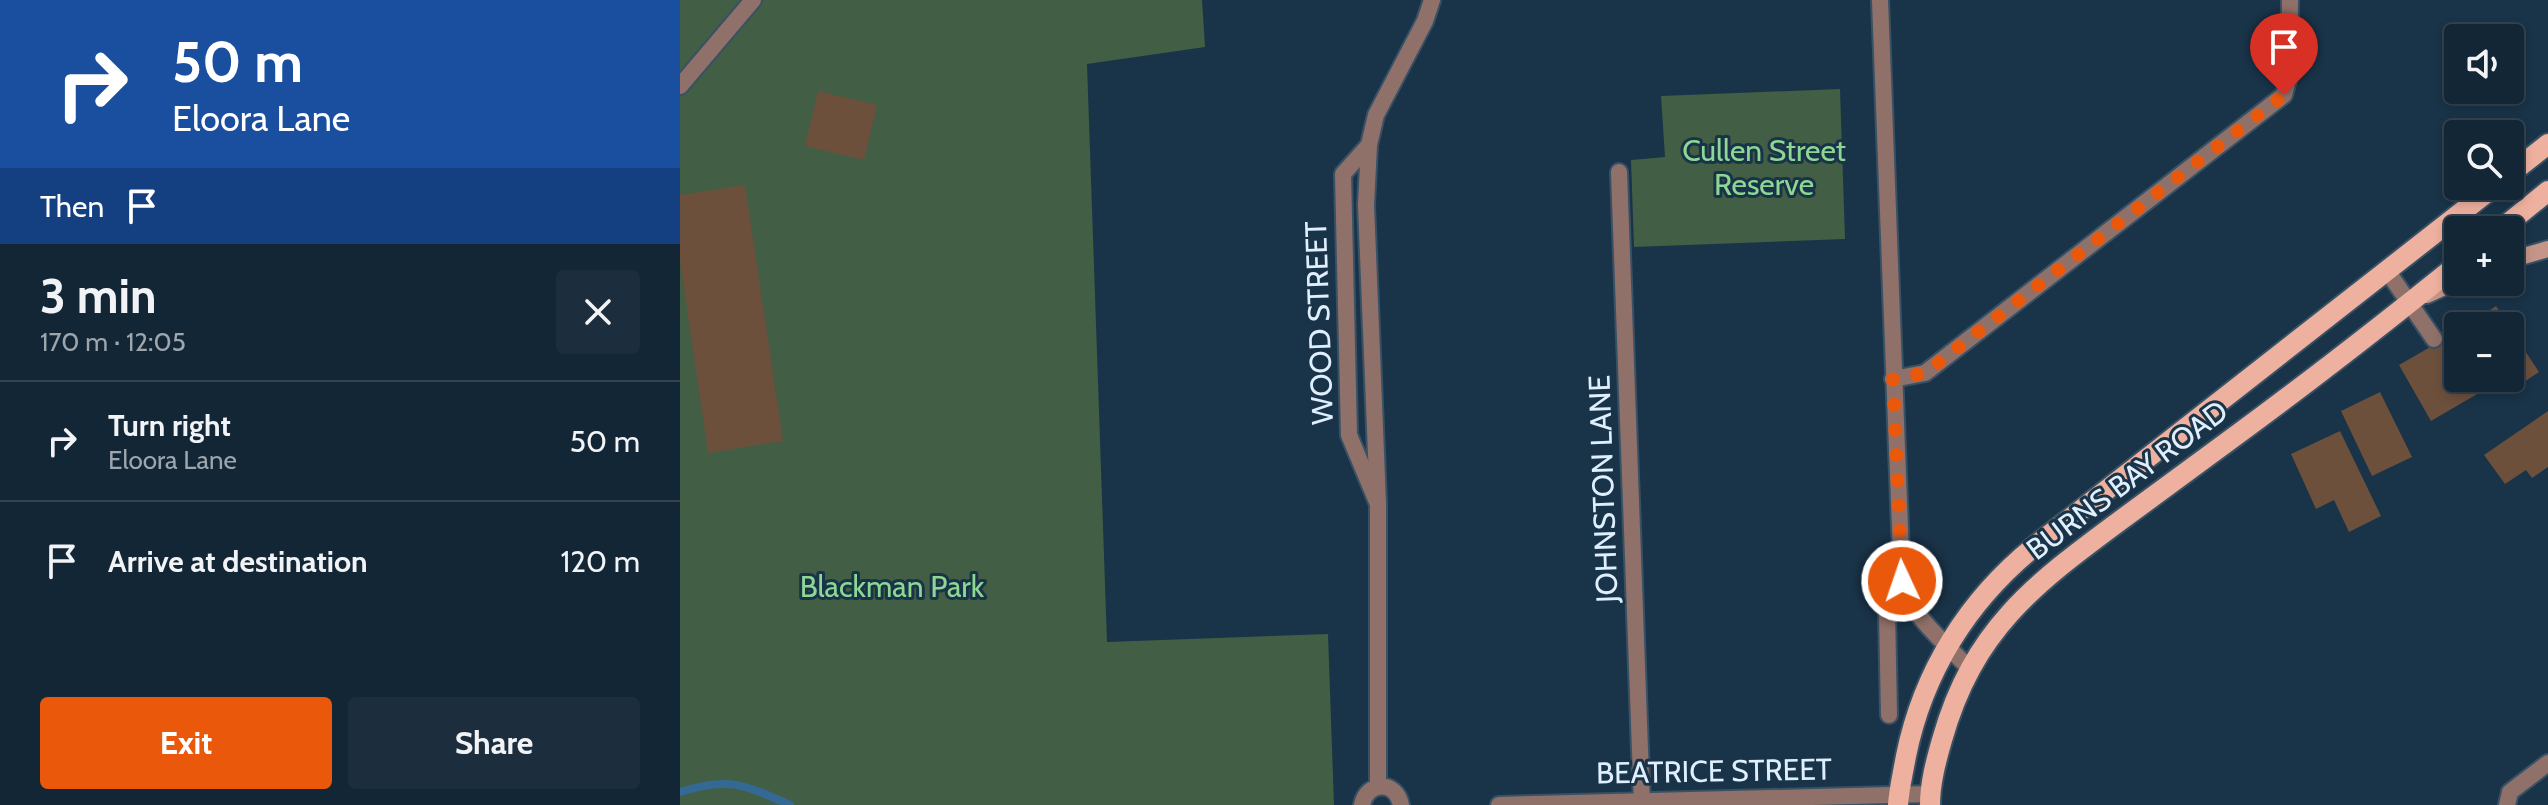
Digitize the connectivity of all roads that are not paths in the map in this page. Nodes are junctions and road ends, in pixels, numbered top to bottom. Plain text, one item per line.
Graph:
1 (753, 0) edge
2 (1432, 0) edge
3 (1880, 0) edge
4 (2290, 0) edge
5 (680, 86) edge
6 (1369, 145) junction
7 (2545, 149) edge
8 (2524, 164) edge
9 (1619, 172) dead end
10 (2548, 191) edge
11 (2478, 200) edge
12 (2517, 216) edge
13 (2548, 249) edge
14 (2524, 256) edge
15 (2388, 272) junction
16 (2444, 275) edge
17 (2444, 287) edge
18 (2409, 303) junction
19 (2434, 339) dead end
20 (1893, 379) junction
21 (1378, 503) junction
22 (1903, 589) junction
23 (1947, 646) junction
24 (1970, 669) junction
25 (1889, 715) dead end
26 (2548, 763) edge
27 (1378, 786) junction
28 (1899, 800) edge
29 (1930, 800) edge
30 (1642, 803) edge
31 (1362, 805) edge
32 (1401, 805) edge
33 (1499, 805) edge
34 (2507, 805) edge

1 - 5 street
2 - 6 street, WOOD STREET
3 - 20 street
4 - 20 street
6 - 21 street, WOOD STREET
6 - 21 street, WOOD STREET
7 - 8 main road
9 - 30 street, JOHNSTON LANE
10 - 12 main road
11 - 15 main road, BURNS BAY ROAD
13 - 14 street
15 - 18 street
15 - 23 main road, BURNS BAY ROAD
16 - 18 main road
17 - 18 street, BURNS BAY ROAD
18 - 19 street
18 - 24 main road, BURNS BAY ROAD
20 - 22 street
21 - 27 street, WOOD STREET
22 - 23 street
22 - 25 street
23 - 24 street
23 - 28 main road, BURNS BAY ROAD
24 - 29 main road, BURNS BAY ROAD
26 - 34 street
27 - 31 street
27 - 32 street
28 - 29 street, BEATRICE STREET
28 - 30 street, BEATRICE STREET
30 - 33 street, BEATRICE STREET

